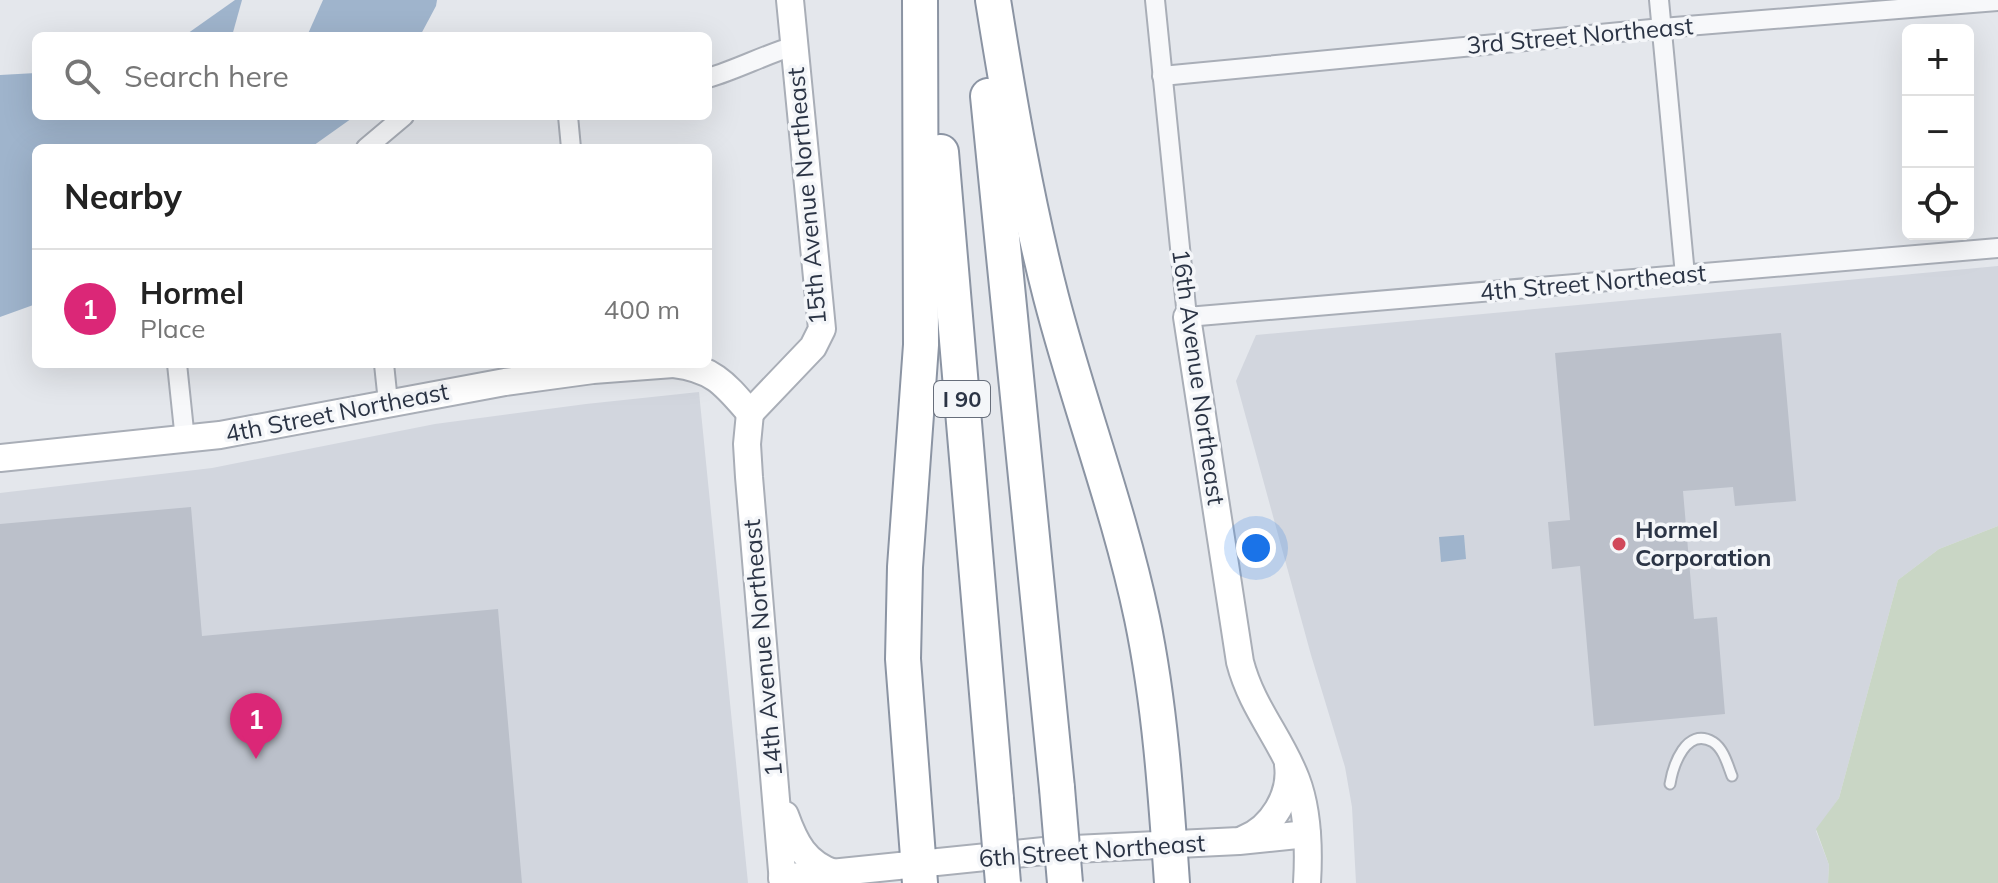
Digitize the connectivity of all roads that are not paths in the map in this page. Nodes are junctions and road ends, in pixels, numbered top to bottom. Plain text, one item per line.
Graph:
1 (790, 0) edge
2 (920, 0) edge
3 (927, 0) edge
4 (979, 0) edge
5 (993, 0) edge
6 (1155, 0) edge
7 (1659, 0) edge
8 (1998, 1) edge
9 (1662, 28) junction
10 (794, 46) junction
11 (1162, 76) junction
12 (712, 77) edge
13 (399, 120) edge
14 (568, 120) edge
15 (371, 144) edge
16 (571, 144) edge
17 (1998, 248) edge
18 (1685, 275) junction
19 (1187, 317) junction
20 (177, 368) edge
21 (384, 368) edge
22 (587, 368) edge
23 (701, 368) edge
24 (388, 402) junction
25 (750, 413) junction
26 (185, 440) junction
27 (0, 458) edge
28 (1288, 761) junction
29 (1732, 776) dead end
30 (774, 779) junction
31 (1670, 784) dead end
32 (1307, 834) junction
33 (1239, 841) junction
34 (1170, 845) junction
35 (834, 873) junction
36 (919, 874) edge
37 (782, 881) edge
38 (1003, 883) edge
39 (1065, 883) edge
40 (1172, 883) edge
41 (1307, 883) edge

1 - 10 street, 15th Avenue Northeast
2 - 36 highway
3 - 38 highway, I 90, bridge
4 - 39 highway, I 90, bridge
5 - 34 highway
6 - 11 street, 16th Avenue Northeast
7 - 9 street
8 - 9 street, 3rd Street Northeast
9 - 11 street, 3rd Street Northeast
9 - 18 street
10 - 12 street
10 - 25 street, 15th Avenue Northeast
11 - 19 street, 16th Avenue Northeast
13 - 15 street
14 - 16 street
17 - 18 street, 4th Street Northeast
18 - 19 street, 4th Street Northeast
19 - 28 street, 16th Avenue Northeast
20 - 26 street
21 - 24 street
22 - 24 street, 4th Street Northeast
23 - 25 street, 4th Street Northeast
24 - 26 street, 4th Street Northeast
25 - 30 street, 14th Avenue Northeast
26 - 27 street, 4th Street Northeast
28 - 32 street, 16th Avenue Northeast
28 - 33 street
29 - 31 lane
30 - 35 street
30 - 37 street, 14th Avenue Northeast
32 - 33 street, 6th Street Northeast
32 - 41 street, 16th Avenue Northeast
33 - 34 street, 6th Street Northeast
34 - 36 street, 6th Street Northeast
34 - 40 highway
35 - 36 street, 6th Street Northeast
35 - 37 street, 6th Street Northeast

